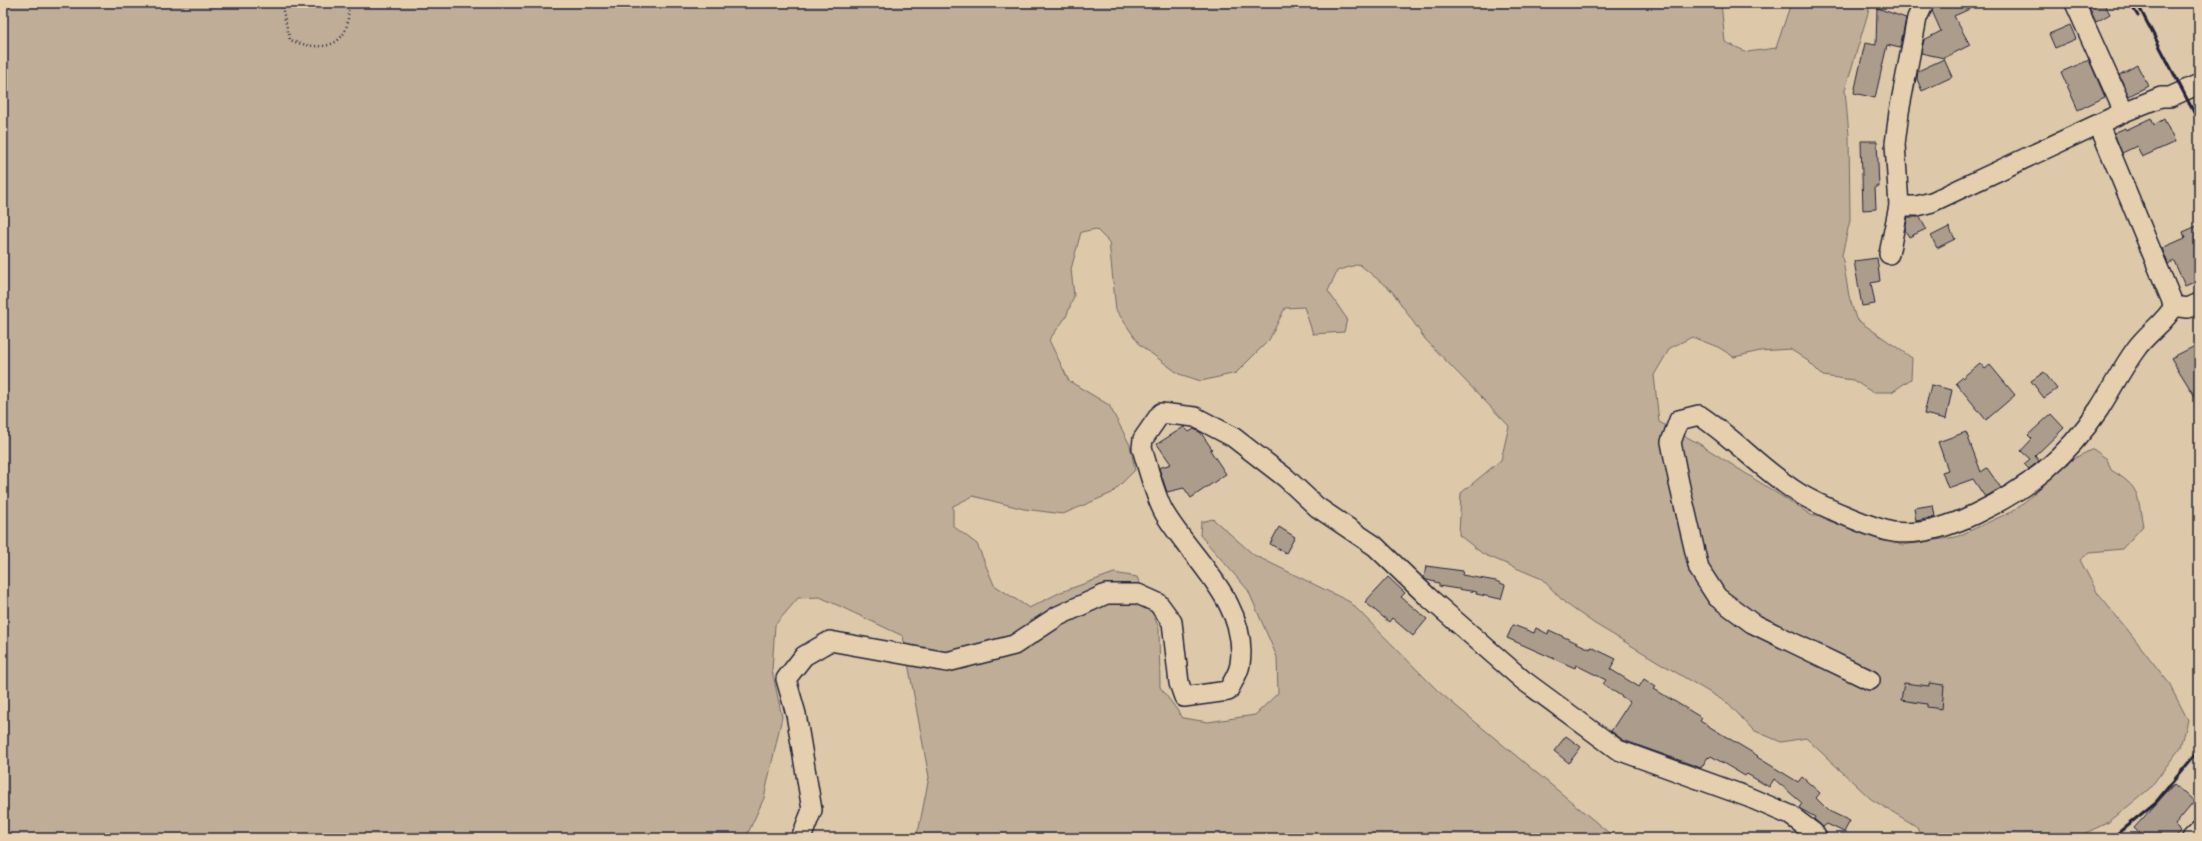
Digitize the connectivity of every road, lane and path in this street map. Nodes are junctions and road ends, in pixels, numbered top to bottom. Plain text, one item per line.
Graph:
1 (281, 3) edge
2 (348, 3) edge
3 (1924, 3) edge
4 (2075, 3) edge
5 (2199, 84) edge
6 (2124, 112) junction
7 (2099, 125) junction
8 (1899, 206) junction
9 (1889, 254) dead end
10 (2199, 303) edge
11 (2174, 306) junction
12 (1870, 680) dead end
13 (2199, 831) edge
14 (801, 838) edge
15 (1817, 838) edge
16 (2192, 838) edge

1 - 2 path
3 - 8 street
4 - 6 street
5 - 6 street
6 - 7 street
7 - 8 street
7 - 11 street
8 - 9 street
10 - 11 street
11 - 12 street
13 - 16 street
14 - 15 street

